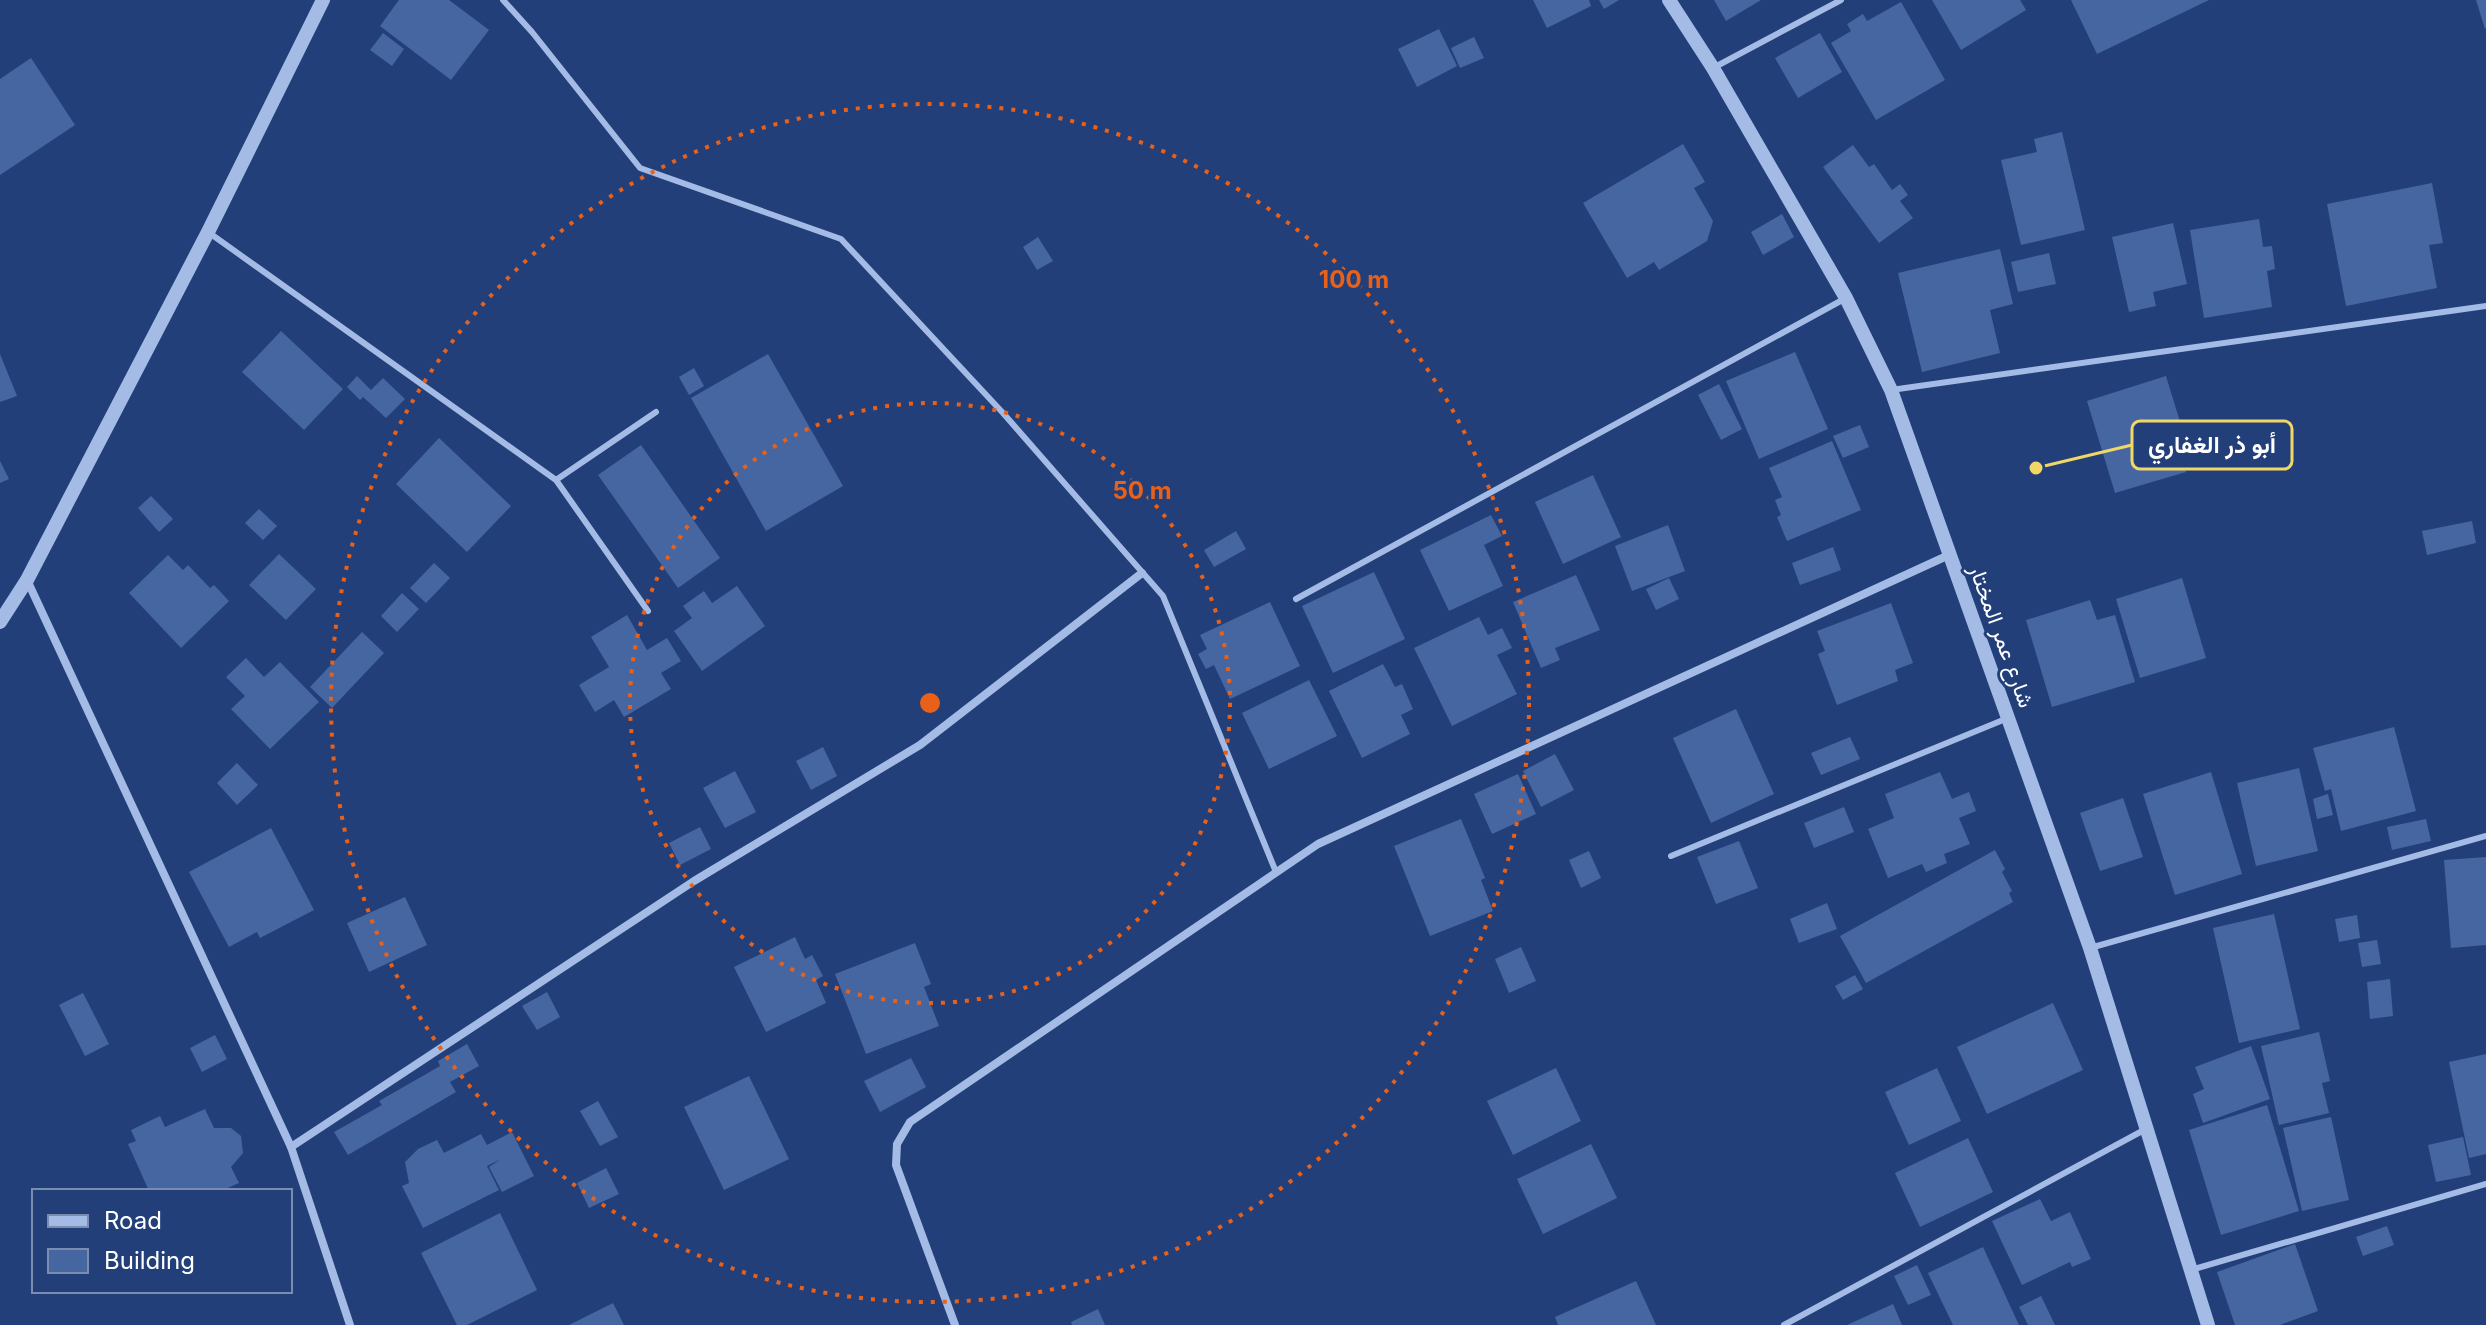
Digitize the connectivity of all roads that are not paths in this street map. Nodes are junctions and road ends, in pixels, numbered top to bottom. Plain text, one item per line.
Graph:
1 (323, 0) edge
2 (503, 0) edge
3 (1669, 0) edge
4 (1841, 0) edge
5 (1713, 68) junction
6 (208, 232) junction
7 (1846, 298) junction
8 (2486, 306) edge
9 (1891, 390) junction
10 (656, 412) dead end
11 (556, 480) junction
12 (1949, 555) junction
13 (1142, 573) junction
14 (27, 580) junction
15 (1296, 599) dead end
16 (648, 611) dead end
17 (0, 622) edge
18 (2008, 718) junction
19 (2486, 836) edge
20 (1671, 856) dead end
21 (1276, 872) junction
22 (2090, 948) junction
23 (2148, 1128) junction
24 (291, 1147) junction
25 (2486, 1184) edge
26 (2191, 1270) junction
27 (350, 1325) edge
28 (955, 1325) edge
29 (1784, 1325) edge
30 (2208, 1325) edge

1 - 6 street
2 - 13 lane
3 - 5 street, شارع عمر المختار
4 - 5 lane
5 - 7 street, شارع عمر المختار
6 - 11 lane
6 - 14 street
7 - 9 street, شارع عمر المختار
7 - 15 lane
8 - 9 lane
9 - 12 street, شارع عمر المختار
10 - 11 lane
11 - 16 lane
12 - 18 street, شارع عمر المختار
12 - 21 street
13 - 21 lane
13 - 24 street
14 - 17 street
14 - 24 street
18 - 20 lane
18 - 22 street, شارع عمر المختار
19 - 22 lane
21 - 28 street
22 - 23 street, شارع عمر المختار
23 - 26 street, شارع عمر المختار
23 - 29 lane
24 - 27 street
25 - 26 lane
26 - 30 street, شارع عمر المختار

